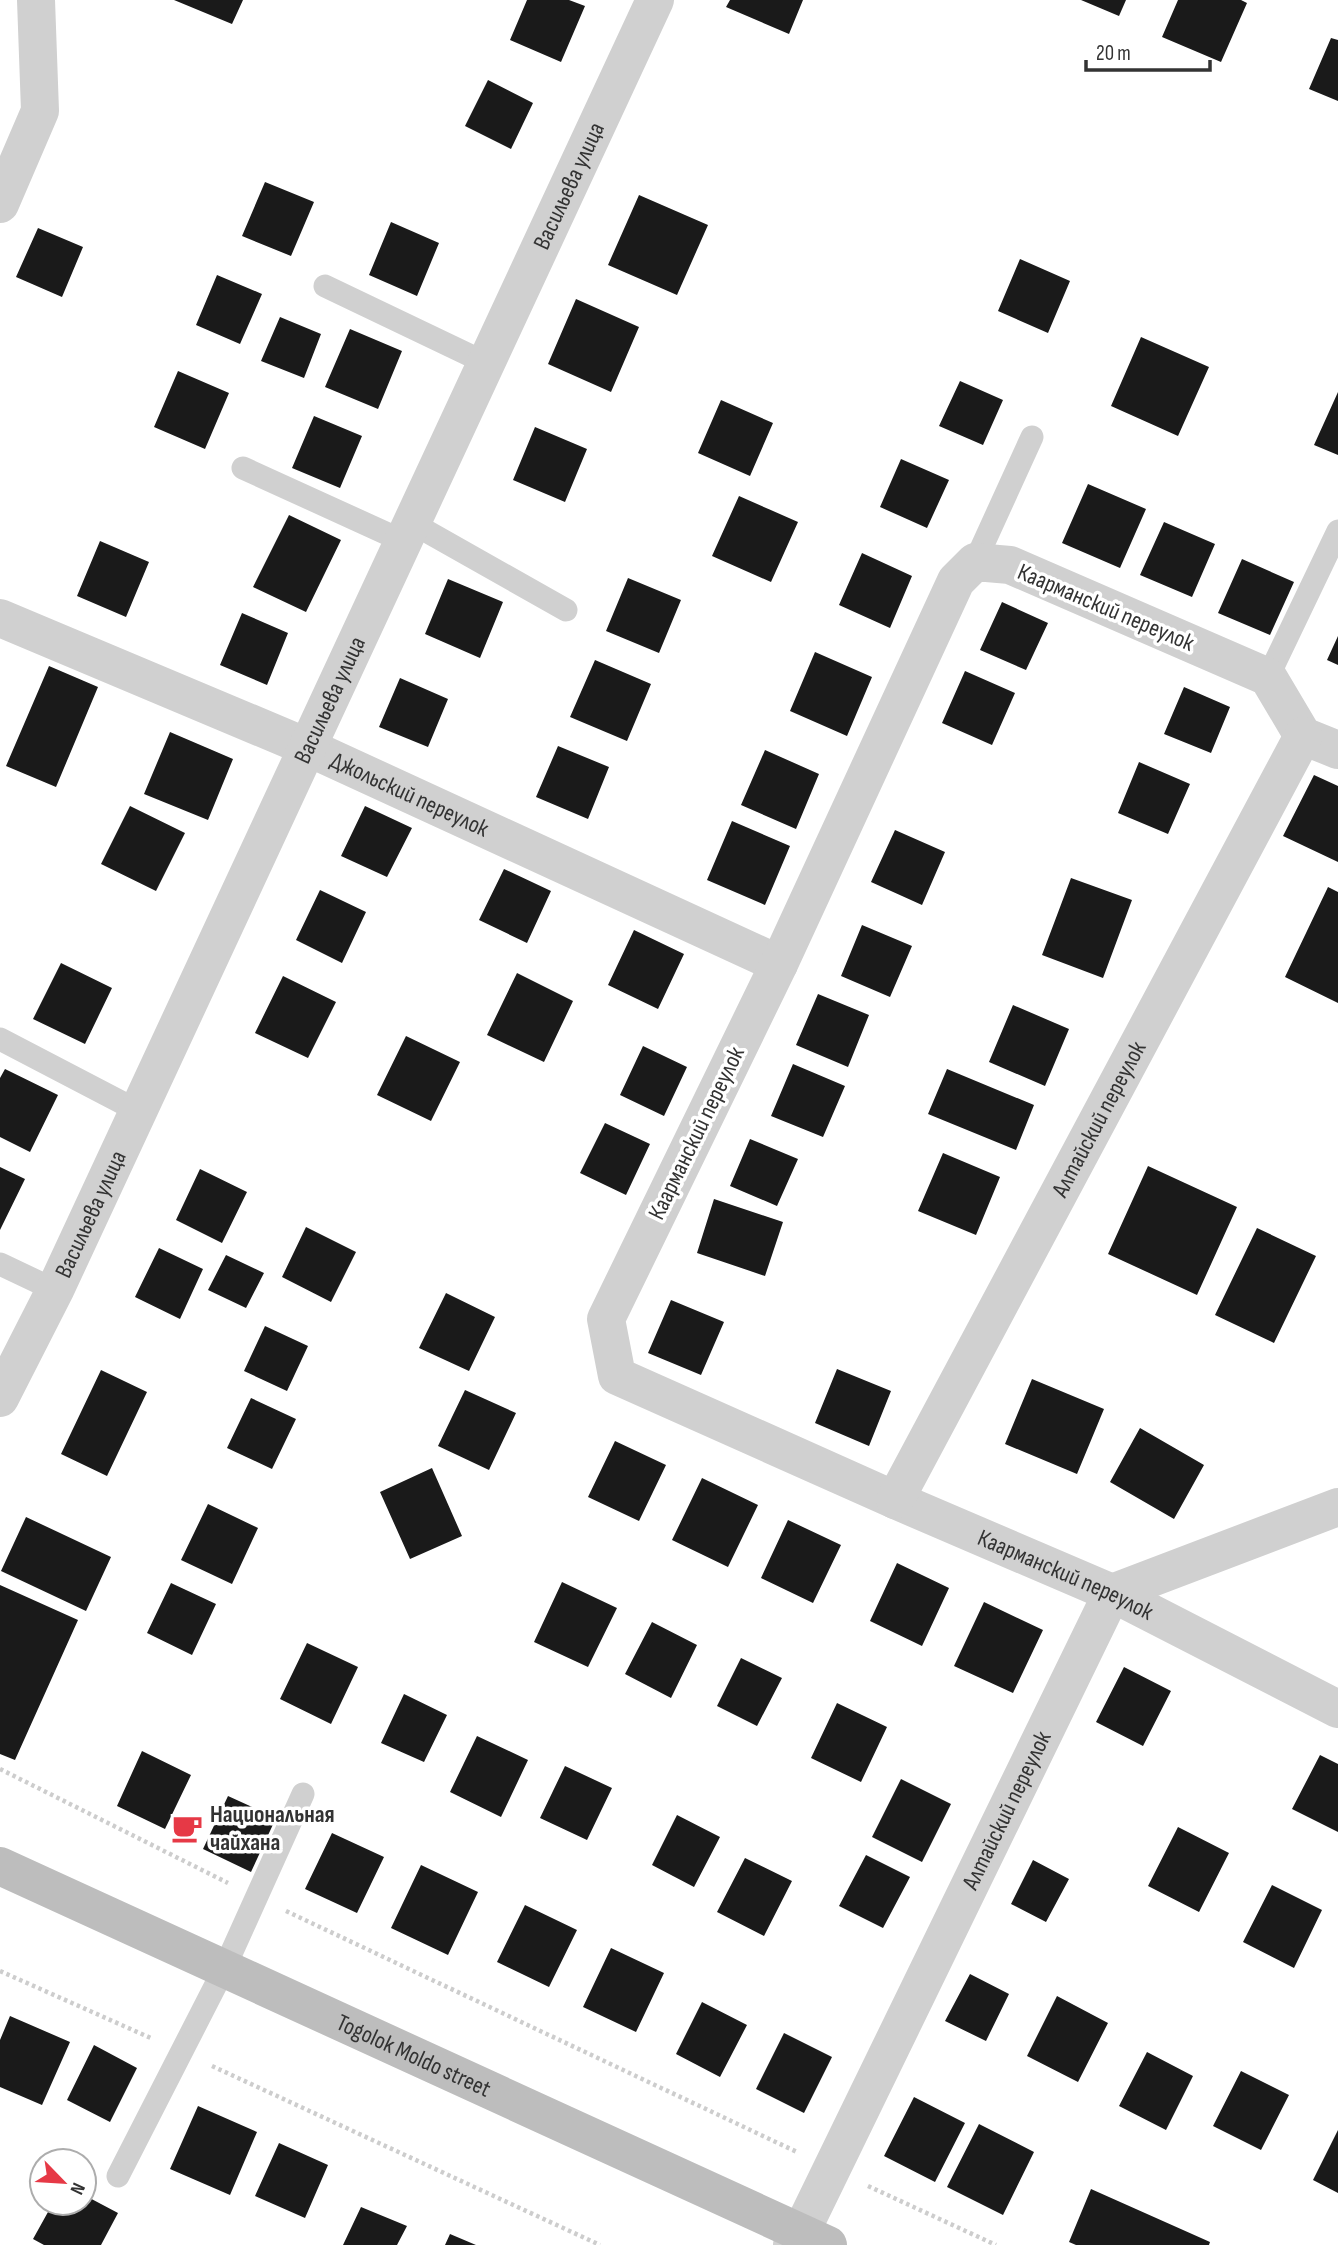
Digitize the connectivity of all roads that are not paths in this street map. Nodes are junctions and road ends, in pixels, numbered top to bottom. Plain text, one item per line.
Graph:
1 (36, 0) edge
2 (645, 3) edge
3 (0, 204) edge
4 (325, 286) dead end
5 (486, 363) junction
6 (1032, 437) dead end
7 (243, 468) dead end
8 (1338, 531) edge
9 (408, 532) junction
10 (975, 562) junction
11 (566, 610) dead end
12 (0, 618) edge
13 (1268, 677) junction
14 (1303, 736) junction
15 (307, 747) junction
16 (1338, 750) edge
17 (779, 964) junction
18 (0, 1039) edge
19 (138, 1111) junction
20 (0, 1264) edge
21 (55, 1290) junction
22 (0, 1398) edge
23 (895, 1500) junction
24 (1338, 1507) edge
25 (1112, 1593) junction
26 (1338, 1709) edge
27 (303, 1794) dead end
28 (0, 1866) edge
29 (225, 1967) junction
30 (118, 2176) dead end
31 (807, 2241) edge

1 - 3 street
2 - 5 street, Васильева улица
4 - 5 lane
5 - 9 street, Васильева улица
6 - 10 lane
7 - 9 lane
8 - 13 lane
9 - 11 lane
9 - 15 street, Васильева улица
10 - 13 street, Каарманский переулок
10 - 17 street, Каарманский переулок
12 - 15 street, Джольский переулок
13 - 14 street
14 - 16 street
14 - 23 street, Алтайский переулок
15 - 17 street, Джольский переулок
15 - 19 street, Васильева улица
17 - 23 street, Каарманский переулок
18 - 19 lane
19 - 21 street, Васильева улица
20 - 21 lane
21 - 22 street, Васильева улица
23 - 25 street, Каарманский переулок
24 - 25 street
25 - 26 street, Каарманский переулок
25 - 31 street, Алтайский переулок
27 - 29 lane
28 - 29 main road, Togolok Moldo street
29 - 30 lane
29 - 31 main road, Togolok Moldo street

